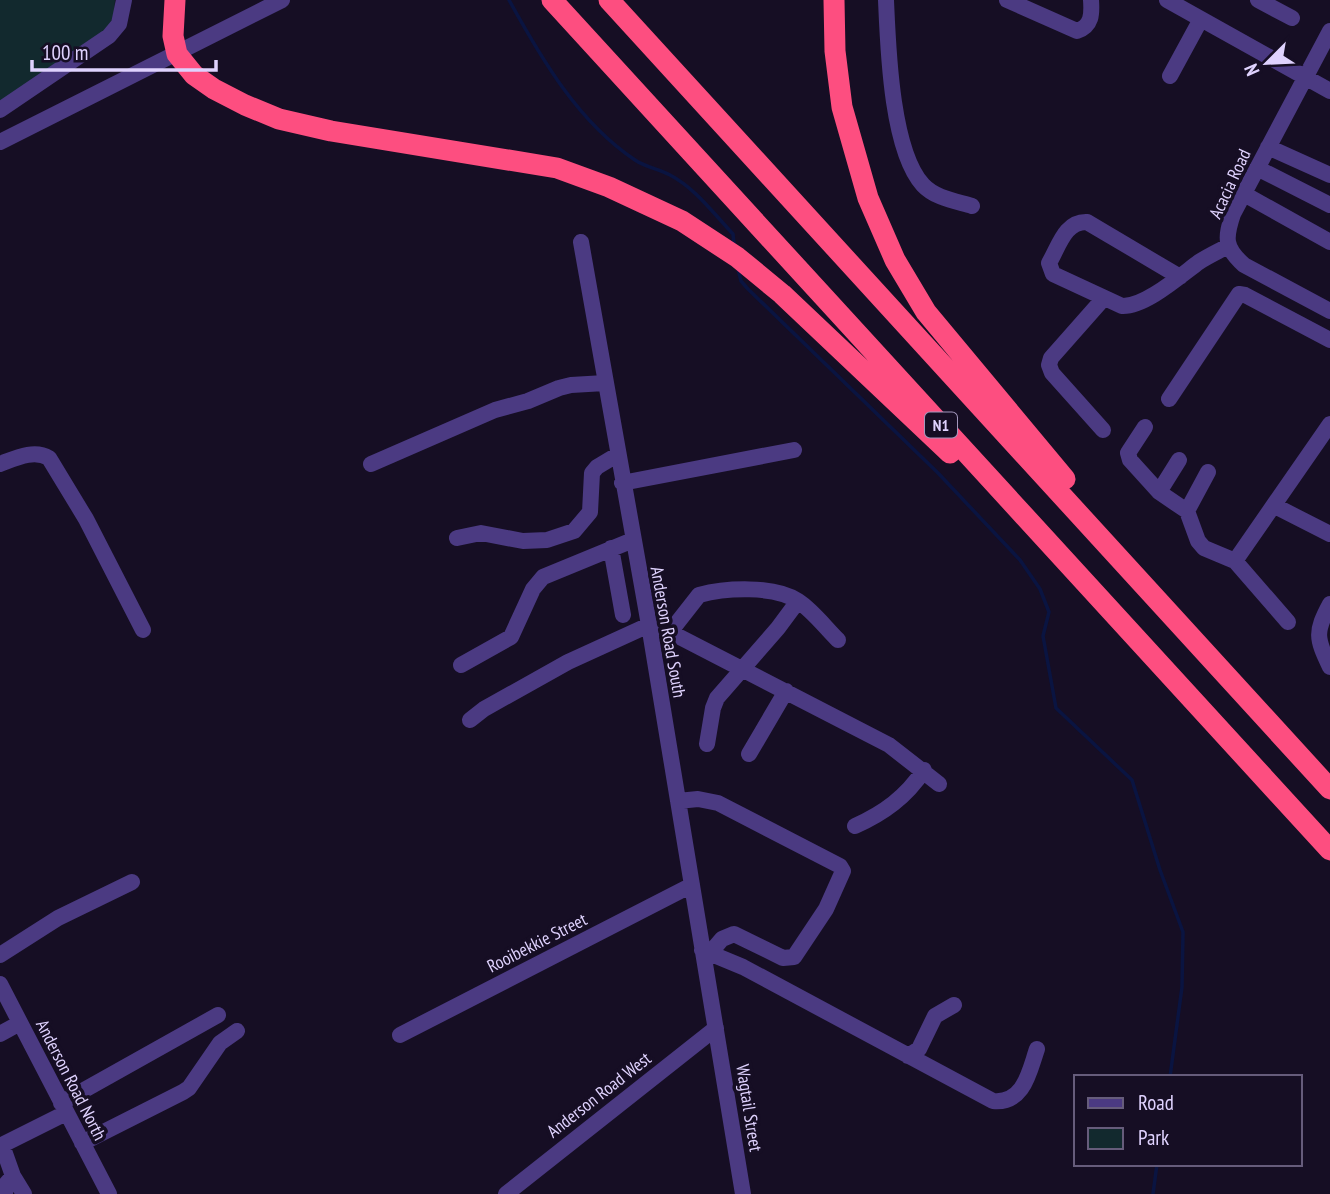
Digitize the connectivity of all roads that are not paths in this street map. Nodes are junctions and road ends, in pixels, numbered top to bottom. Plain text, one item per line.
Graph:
1 (124, 0) edge
2 (175, 0) edge
3 (282, 0) edge
4 (552, 0) edge
5 (609, 0) edge
6 (834, 0) edge
7 (886, 0) edge
8 (1007, 0) edge
9 (1091, 0) edge
10 (1168, 0) edge
11 (1258, 0) edge
12 (1292, 18) dead end
13 (1201, 19) junction
14 (1330, 32) edge
15 (177, 54) junction
16 (1170, 76) dead end
17 (1306, 76) junction
18 (1330, 91) edge
19 (0, 110) edge
20 (0, 142) edge
21 (1268, 148) junction
22 (1257, 169) junction
23 (1330, 175) edge
24 (1244, 194) junction
25 (1330, 205) edge
26 (972, 206) dead end
27 (581, 242) dead end
28 (1330, 242) edge
29 (1228, 246) junction
30 (1180, 277) junction
31 (1104, 298) junction
32 (1330, 311) edge
33 (1330, 340) edge
34 (605, 383) junction
35 (1169, 399) dead end
36 (1330, 424) edge
37 (1145, 427) dead end
38 (1103, 429) dead end
39 (794, 450) dead end
40 (617, 455) junction
41 (1179, 460) dead end
42 (0, 464) edge
43 (371, 464) dead end
44 (1208, 472) dead end
45 (622, 484) junction
46 (1159, 492) junction
47 (1275, 506) junction
48 (1187, 510) junction
49 (1330, 534) edge
50 (457, 538) dead end
51 (633, 540) junction
52 (611, 548) junction
53 (1235, 561) junction
54 (1079, 575) junction
55 (798, 601) junction
56 (1330, 604) edge
57 (623, 615) dead end
58 (1288, 622) dead end
59 (649, 625) junction
60 (143, 629) dead end
61 (670, 632) junction
62 (838, 640) dead end
63 (461, 666) dead end
64 (1330, 667) edge
65 (742, 668) junction
66 (1228, 675) junction
67 (786, 691) junction
68 (470, 720) dead end
69 (707, 744) dead end
70 (749, 754) dead end
71 (924, 770) junction
72 (939, 784) dead end
73 (1330, 789) edge
74 (677, 801) junction
75 (855, 827) dead end
76 (1330, 850) edge
77 (132, 881) dead end
78 (692, 886) junction
79 (706, 951) junction
80 (0, 955) edge
81 (0, 984) edge
82 (954, 1005) dead end
83 (218, 1015) dead end
84 (20, 1023) junction
85 (716, 1028) junction
86 (237, 1031) dead end
87 (0, 1034) edge
88 (400, 1035) dead end
89 (1037, 1049) dead end
90 (908, 1056) junction
91 (63, 1108) junction
92 (82, 1143) junction
93 (1, 1146) edge
94 (13, 1176) junction
95 (5, 1194) edge
96 (24, 1194) edge
97 (109, 1194) edge
98 (506, 1194) edge
99 (743, 1194) edge

1 - 19 street
2 - 15 highway
3 - 15 street
4 - 54 highway, N1
5 - 66 highway, N1
6 - 66 highway
7 - 26 street
8 - 9 street
10 - 13 street
11 - 12 street
13 - 16 street
13 - 17 street
14 - 17 street, Acacia Road
15 - 20 street
15 - 54 highway
17 - 18 street
17 - 21 street, Acacia Road
21 - 22 street, Acacia Road
21 - 23 street
22 - 24 street, Acacia Road
22 - 25 street
24 - 28 street
24 - 29 street, Acacia Road
27 - 34 street, Anderson Road South
29 - 30 street
29 - 32 street, Acacia Road
30 - 31 street
30 - 31 street
31 - 38 street
33 - 35 street
34 - 40 street, Anderson Road South
34 - 43 street
36 - 47 street
37 - 46 street
39 - 45 street
40 - 45 street, Anderson Road South
40 - 50 street
41 - 46 street
42 - 60 street
44 - 48 street
45 - 51 street, Anderson Road South
46 - 48 street
47 - 49 street
47 - 53 street
48 - 53 street
51 - 52 street
51 - 59 street, Anderson Road South
52 - 57 street
52 - 63 street
53 - 58 street
54 - 76 highway, N1
55 - 61 street
55 - 62 street
55 - 65 street
56 - 64 street
59 - 61 street
59 - 68 street
59 - 74 street, Anderson Road South
61 - 65 street
65 - 67 street
65 - 69 street
66 - 73 highway, N1
67 - 70 street
67 - 71 street
71 - 72 street
71 - 75 street
74 - 78 street, Anderson Road South
74 - 79 street
77 - 80 street
78 - 79 street, Anderson Road South
78 - 88 street, Rooibekkie Street
79 - 85 street, Anderson Road South
79 - 90 street
81 - 84 street, Anderson Road North
82 - 90 street
83 - 91 street
84 - 87 street
84 - 91 street, Anderson Road North
85 - 98 street, Anderson Road West
85 - 99 street, Wagtail Street
86 - 92 street
89 - 90 street
91 - 92 street, Anderson Road North
91 - 93 street
92 - 97 street, Anderson Road North
93 - 94 street
94 - 95 street
94 - 96 street

